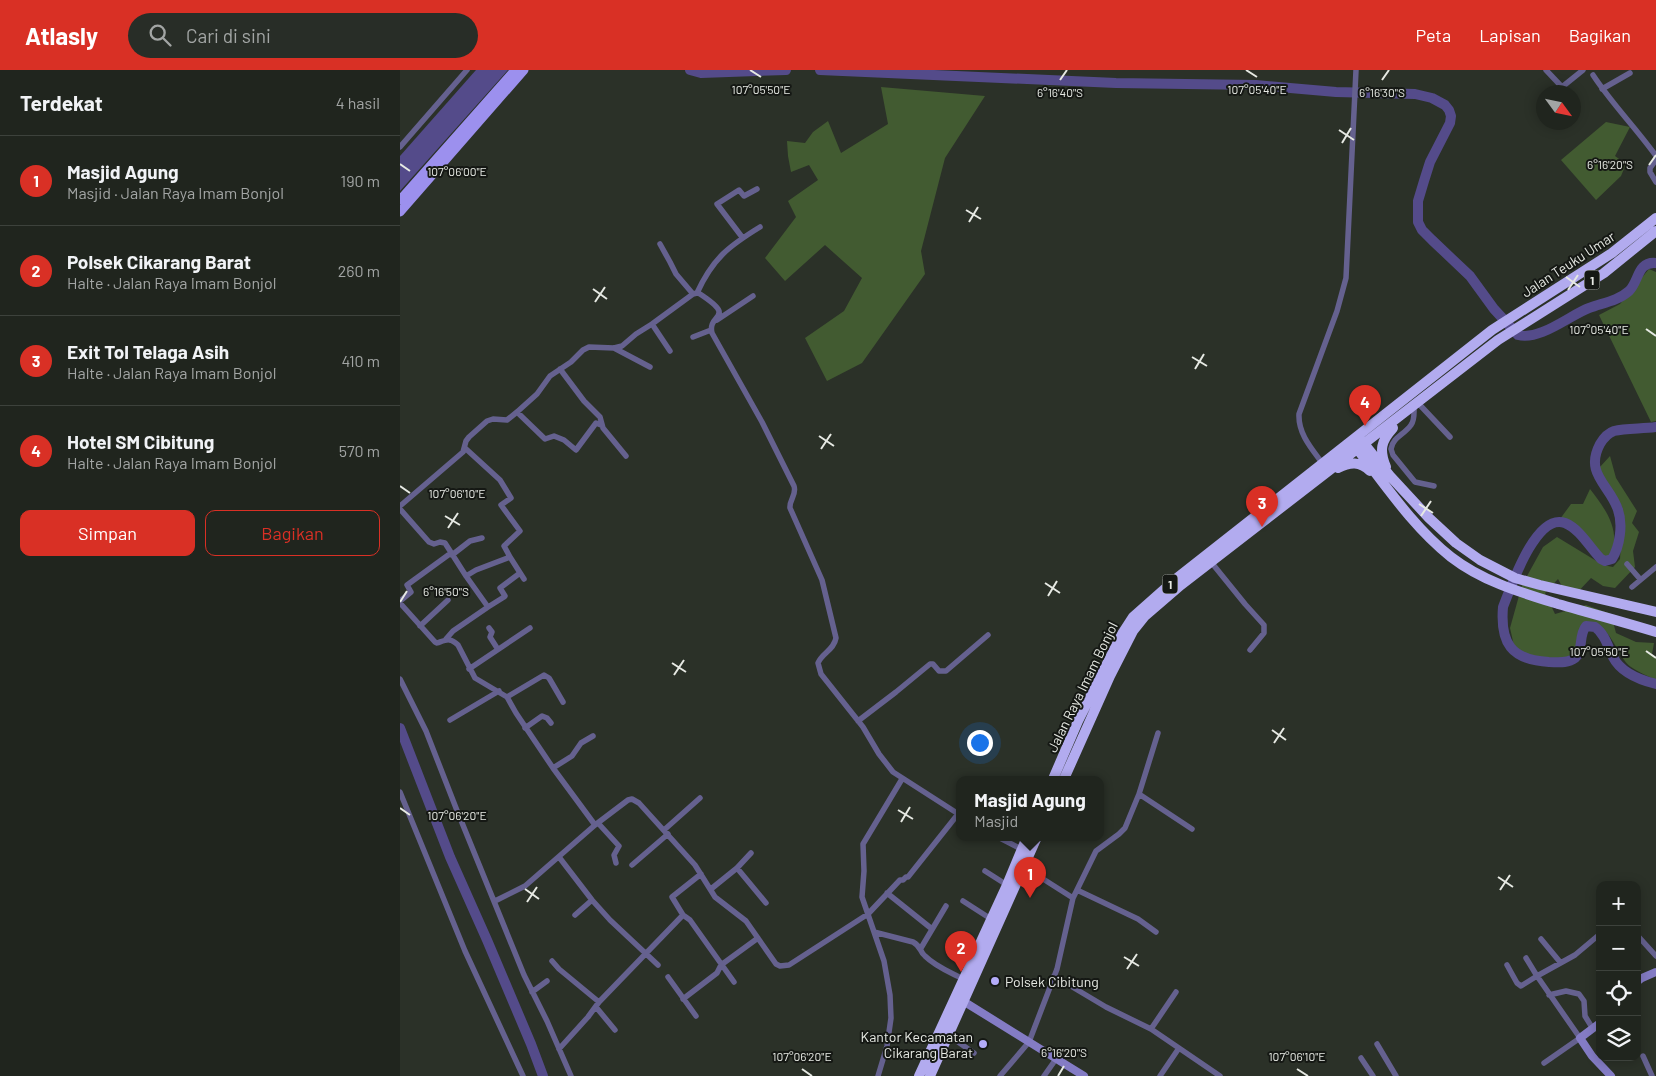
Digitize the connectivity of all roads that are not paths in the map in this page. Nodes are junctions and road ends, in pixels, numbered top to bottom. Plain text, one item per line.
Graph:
1 (467, 70) edge
2 (515, 70) edge
3 (524, 70) edge
4 (1356, 70) edge
5 (1546, 70) edge
6 (1583, 70) edge
7 (1630, 73) dead end
8 (1593, 75) dead end
9 (506, 86) junction
10 (1602, 89) junction
11 (400, 147) edge
12 (1656, 158) edge
13 (1656, 182) edge
14 (757, 189) dead end
15 (400, 200) edge
16 (401, 209) edge
17 (1656, 218) edge
18 (760, 227) dead end
19 (1656, 232) edge
20 (742, 237) junction
21 (660, 244) dead end
22 (695, 293) junction
23 (753, 296) dead end
24 (716, 320) junction
25 (652, 324) junction
26 (711, 330) junction
27 (1492, 330) joint
28 (693, 337) dead end
29 (1498, 340) joint
30 (614, 348) junction
31 (670, 351) dead end
32 (650, 367) dead end
33 (560, 369) junction
34 (1414, 406) junction
35 (517, 412) junction
36 (601, 424) junction
37 (1450, 437) dead end
38 (1358, 443) junction
39 (465, 448) junction
40 (626, 456) dead end
41 (1323, 464) junction
42 (1319, 479) junction
43 (1386, 479) junction
44 (1434, 486) dead end
45 (400, 507) edge
46 (482, 538) dead end
47 (452, 554) junction
48 (510, 557) junction
49 (1211, 562) junction
50 (1627, 564) dead end
51 (1656, 567) edge
52 (466, 576) junction
53 (1640, 579) junction
54 (1632, 587) dead end
55 (448, 600) dead end
56 (400, 602) edge
57 (488, 607) junction
58 (1656, 612) edge
59 (420, 626) junction
60 (490, 628) dead end
61 (530, 628) dead end
62 (1656, 632) edge
63 (988, 635) dead end
64 (446, 639) junction
65 (497, 648) junction
66 (1250, 650) dead end
67 (469, 669) junction
68 (400, 679) edge
69 (499, 691) junction
70 (507, 697) junction
71 (563, 702) dead end
72 (450, 720) dead end
73 (858, 721) junction
74 (551, 723) dead end
75 (525, 728) junction
76 (1158, 733) dead end
77 (593, 736) dead end
78 (553, 768) junction
79 (1054, 776) edge
80 (1065, 776) edge
81 (902, 779) junction
82 (400, 792) edge
83 (1140, 794) junction
84 (700, 798) dead end
85 (956, 813) edge
86 (956, 819) edge
87 (597, 824) junction
88 (1192, 829) dead end
89 (666, 832) junction
90 (1004, 841) edge
91 (1027, 841) edge
92 (1035, 841) edge
93 (751, 853) dead end
94 (1026, 855) junction
95 (559, 857) junction
96 (616, 863) dead end
97 (632, 865) dead end
98 (737, 868) junction
99 (984, 871) dead end
100 (701, 874) junction
101 (1006, 885) junction
102 (710, 889) junction
103 (1076, 890) junction
104 (888, 893) junction
105 (1073, 898) junction
106 (592, 900) junction
107 (495, 901) junction
108 (963, 901) dead end
109 (766, 903) dead end
110 (946, 906) dead end
111 (683, 914) junction
112 (868, 914) junction
113 (575, 915) dead end
114 (991, 919) junction
115 (932, 929) junction
116 (874, 932) junction
117 (1156, 932) dead end
118 (1596, 937) edge
119 (758, 938) junction
120 (1541, 939) dead end
121 (1641, 939) edge
122 (921, 948) junction
123 (645, 954) junction
124 (1656, 956) edge
125 (1526, 958) dead end
126 (552, 961) dead end
127 (1560, 962) junction
128 (658, 965) dead end
129 (721, 965) junction
130 (1507, 965) dead end
131 (1656, 972) edge
132 (1054, 976) junction
133 (1538, 976) junction
134 (668, 977) dead end
135 (963, 979) junction
136 (1641, 980) edge
137 (547, 981) dead end
138 (734, 982) dead end
139 (532, 992) junction
140 (1176, 992) dead end
141 (1549, 994) junction
142 (683, 999) junction
143 (963, 1001) junction
144 (597, 1005) junction
145 (696, 1016) dead end
146 (1596, 1026) edge
147 (1151, 1029) junction
148 (615, 1030) dead end
149 (948, 1035) junction
150 (1580, 1038) junction
151 (1029, 1042) junction
152 (1377, 1044) dead end
153 (1179, 1048) junction
154 (560, 1049) junction
155 (974, 1053) dead end
156 (1643, 1056) dead end
157 (1361, 1058) dead end
158 (1056, 1059) junction
159 (1544, 1063) dead end
160 (523, 1076) edge
161 (571, 1076) edge
162 (878, 1076) edge
163 (919, 1076) edge
164 (930, 1076) edge
165 (1000, 1076) edge
166 (1044, 1076) edge
167 (1084, 1076) edge
168 (1160, 1076) edge
169 (1220, 1076) edge
170 (1373, 1076) edge
171 (1396, 1076) edge
172 (1612, 1076) edge
173 (1652, 1076) edge

1 - 11 street
2 - 9 main road
3 - 9 main road
4 - 41 street
5 - 6 street
7 - 10 street
8 - 10 street
9 - 15 main road
9 - 16 main road
10 - 12 street
12 - 13 street
14 - 20 street
17 - 27 highway, Jalan Teuku Umar / 1
18 - 20 street
19 - 29 highway, Jalan Teuku Umar / 1
20 - 22 street
21 - 22 street
22 - 24 street
22 - 25 street
23 - 24 street
24 - 26 street
25 - 30 street
25 - 31 street
26 - 28 street
26 - 73 street
27 - 38 highway, Jalan Raya Imam Bonjol / 1
29 - 34 highway, Jalan Raya Imam Bonjol / 1
30 - 32 street
30 - 33 street
33 - 35 street
33 - 36 street
34 - 37 street
34 - 38 highway, Jalan Raya Imam Bonjol / 1
34 - 43 highway
34 - 44 street
35 - 36 street
35 - 39 street
36 - 40 street
38 - 41 highway, Jalan Raya Imam Bonjol / 1
38 - 42 highway, Jalan Raya Imam Bonjol / 1
38 - 43 highway
39 - 45 street
39 - 48 street
41 - 79 highway, Jalan Raya Imam Bonjol / 1
42 - 43 highway
42 - 49 highway, Jalan Raya Imam Bonjol / 1
43 - 58 highway
43 - 62 highway
45 - 47 street
46 - 47 street
47 - 52 street
47 - 56 street
48 - 52 street
48 - 57 street
49 - 66 street
49 - 80 highway, Jalan Raya Imam Bonjol / 1
50 - 53 street
51 - 53 street
52 - 57 street
53 - 54 street
55 - 59 street
56 - 59 street
57 - 64 street
59 - 64 street
60 - 65 street
61 - 65 street
63 - 73 street
64 - 67 street
65 - 67 street
67 - 69 street
68 - 107 street
69 - 70 street
69 - 72 street
70 - 71 street
70 - 75 street
73 - 81 street
74 - 75 street
75 - 78 street
76 - 83 street
77 - 78 street
78 - 87 street
81 - 85 street
81 - 112 street
82 - 160 street
83 - 88 street
83 - 103 street
84 - 89 street
86 - 104 street
87 - 89 street
87 - 95 street
87 - 96 street
89 - 97 street
89 - 100 street
90 - 94 street
91 - 94 highway
92 - 94 highway
93 - 98 street
94 - 101 highway
94 - 105 street
94 - 143 highway
95 - 106 street
95 - 107 street
98 - 102 street
98 - 109 street
99 - 101 street
100 - 102 street
100 - 111 street
101 - 114 highway
102 - 119 street
103 - 105 street
103 - 117 street
104 - 112 street
104 - 115 street
105 - 132 street
106 - 113 street
106 - 123 street
107 - 139 street
108 - 114 street
110 - 115 street
111 - 123 street
111 - 129 street
112 - 116 street
112 - 119 street
114 - 135 highway
115 - 122 street
116 - 122 street
116 - 162 street
118 - 127 street
119 - 129 street
120 - 127 street
121 - 124 street
122 - 135 street
123 - 128 street
123 - 144 street
125 - 133 street
126 - 144 street
127 - 133 street
129 - 138 street
129 - 142 street
130 - 133 street
131 - 136 street
132 - 147 street
132 - 151 street
133 - 141 street
134 - 142 street
135 - 163 highway
137 - 139 street
139 - 154 street
140 - 147 street
141 - 146 street
141 - 150 street
142 - 145 street
143 - 149 highway
143 - 151 street
144 - 148 street
144 - 154 street
146 - 150 street
147 - 153 street
149 - 155 street
149 - 164 highway
150 - 159 street
150 - 172 street
151 - 158 street
151 - 165 street
152 - 171 street
153 - 168 street
153 - 169 street
154 - 161 street
156 - 173 street
157 - 170 street
158 - 166 street
158 - 167 street

